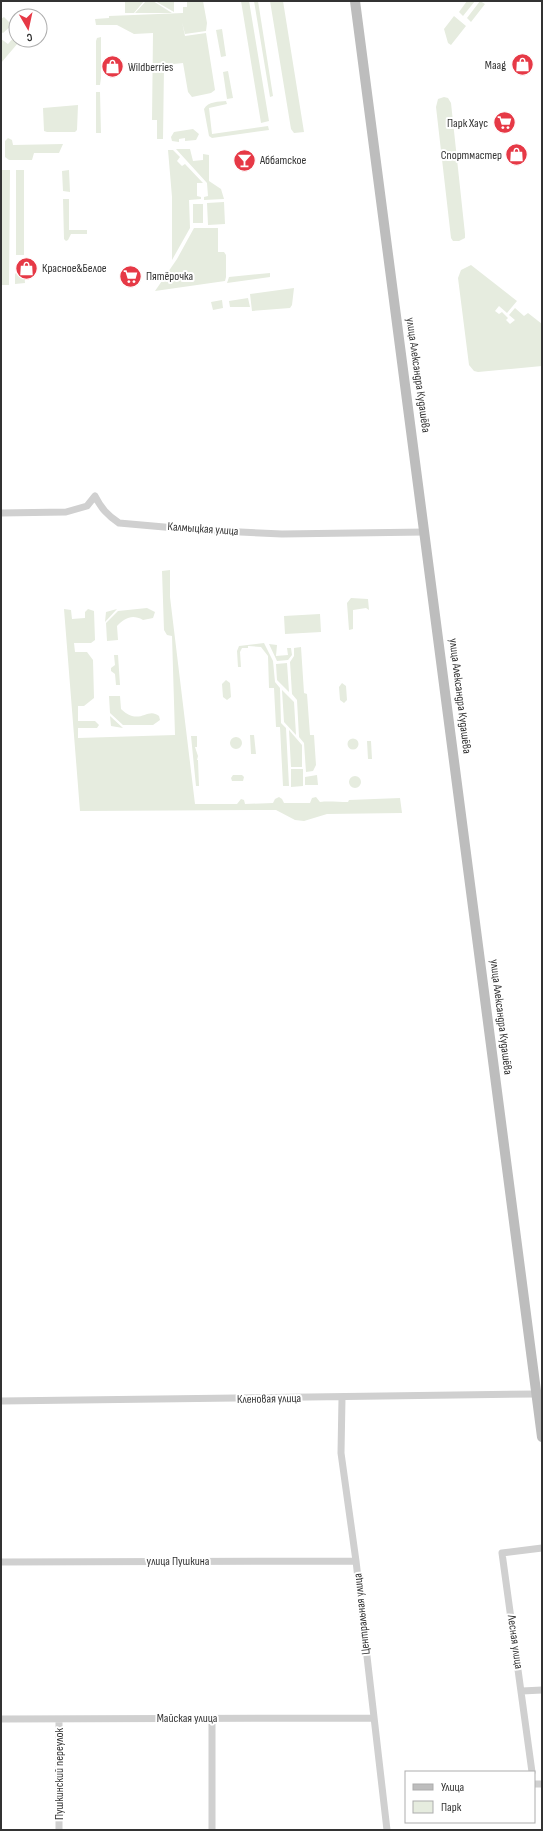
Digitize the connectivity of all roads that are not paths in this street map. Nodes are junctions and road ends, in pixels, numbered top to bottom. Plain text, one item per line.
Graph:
1 (355, 1) edge
2 (1, 513) edge
3 (425, 532) junction
4 (536, 1394) junction
5 (342, 1398) junction
6 (1, 1401) edge
7 (542, 1438) edge
8 (542, 1548) edge
9 (356, 1561) junction
10 (1, 1562) edge
11 (542, 1690) edge
12 (522, 1691) junction
13 (212, 1718) junction
14 (374, 1718) junction
15 (1, 1719) edge
16 (59, 1719) junction
17 (532, 1771) edge
18 (59, 1830) edge
19 (212, 1830) edge
20 (387, 1830) edge

1 - 3 main road, улица Александра Кудашёва
2 - 3 street, Калмыцкая улица
3 - 4 main road, улица Александра Кудашёва
4 - 5 street, Кленовая улица
4 - 7 main road, улица Александра Кудашёва
5 - 6 street, Кленовая улица
5 - 9 street, Центральная улица
8 - 12 street, Лесная улица
9 - 10 street, улица Пушкина
9 - 14 street, Центральная улица
11 - 12 street
12 - 17 street, Лесная улица
13 - 14 street, Майская улица
13 - 16 street, Майская улица
13 - 19 street
14 - 20 street, Центральная улица
15 - 16 street, Майская улица
16 - 18 street, Пушкинский переулок

